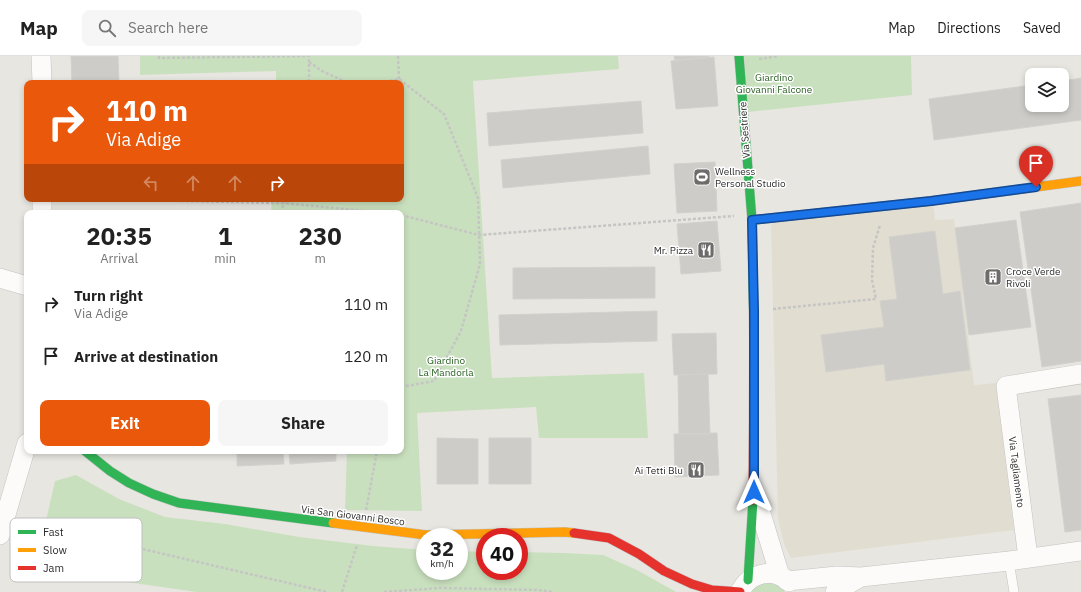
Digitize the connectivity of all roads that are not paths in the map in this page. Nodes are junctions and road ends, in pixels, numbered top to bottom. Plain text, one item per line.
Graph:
1 (41, 56) edge
2 (739, 56) edge
3 (42, 80) edge
4 (1081, 181) edge
5 (752, 220) junction
6 (0, 278) edge
7 (24, 285) edge
8 (1081, 374) edge
9 (24, 453) edge
10 (89, 454) edge
11 (754, 492) junction
12 (0, 535) edge
13 (1081, 550) edge
14 (1028, 558) junction
15 (1009, 560) junction
16 (861, 577) junction
17 (787, 583) edge
18 (742, 588) edge
19 (834, 592) edge
20 (1014, 592) edge

1 - 3 street
2 - 5 street, Via Sestriere
4 - 5 street
5 - 11 street, Via Sestriere
6 - 7 street
8 - 14 street, Via Tagliamento
9 - 12 street
10 - 18 street, Via San Giovanni Bosco
11 - 17 street, Via Sestriere
11 - 18 street, Via Sestriere
13 - 14 street
14 - 15 street
15 - 16 street
15 - 20 lane
16 - 17 street
16 - 19 street
17 - 18 street

